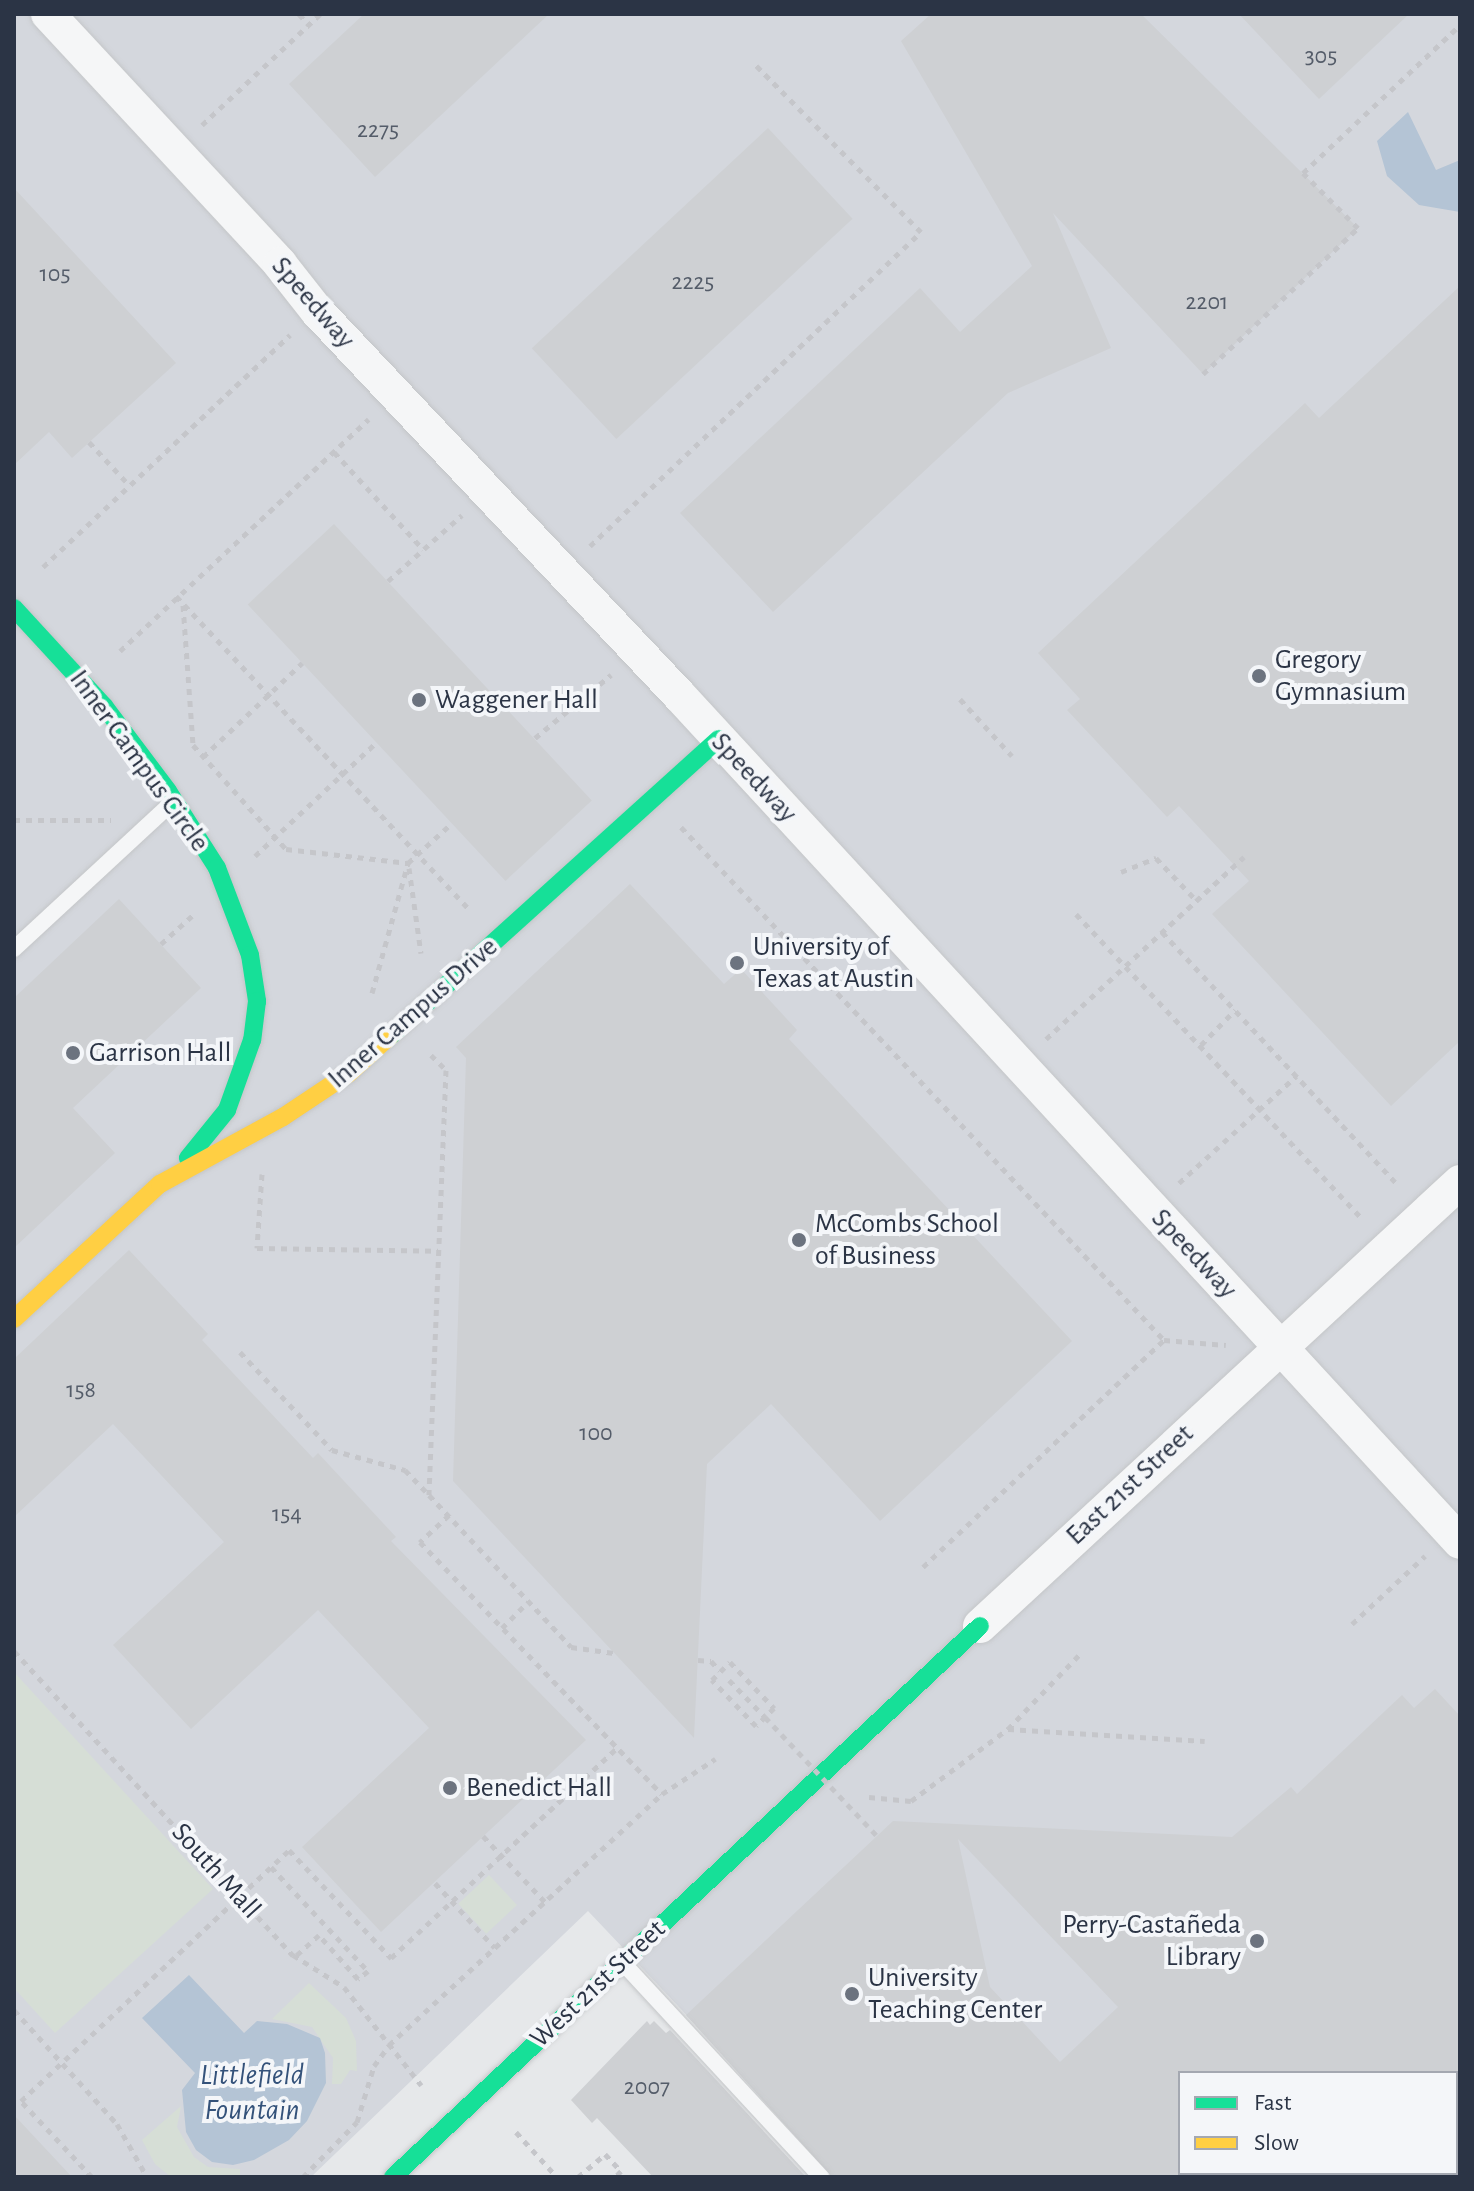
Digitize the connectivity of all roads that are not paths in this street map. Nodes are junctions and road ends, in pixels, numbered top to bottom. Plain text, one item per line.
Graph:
1 (48, 14) edge
2 (14, 608) edge
3 (719, 739) junction
4 (171, 796) junction
5 (14, 949) edge
6 (1460, 1182) edge
7 (160, 1184) junction
8 (14, 1319) edge
9 (1279, 1346) junction
10 (1456, 1537) edge
11 (980, 1626) joint
12 (804, 1792) joint
13 (622, 1962) junction
14 (399, 2175) edge
15 (821, 2177) edge

1 - 3 street, Speedway
2 - 4 street, Inner Campus Circle
3 - 7 street, Inner Campus Drive
3 - 9 street, Speedway
4 - 5 lane
4 - 7 street, Inner Campus Circle
6 - 9 street, East 21st Street
7 - 8 street, Inner Campus Drive
9 - 10 street, Speedway
9 - 11 street, East 21st Street
11 - 12 street, East 21st Street
12 - 13 street, West 21st Street
13 - 14 street, West 21st Street
13 - 15 lane

